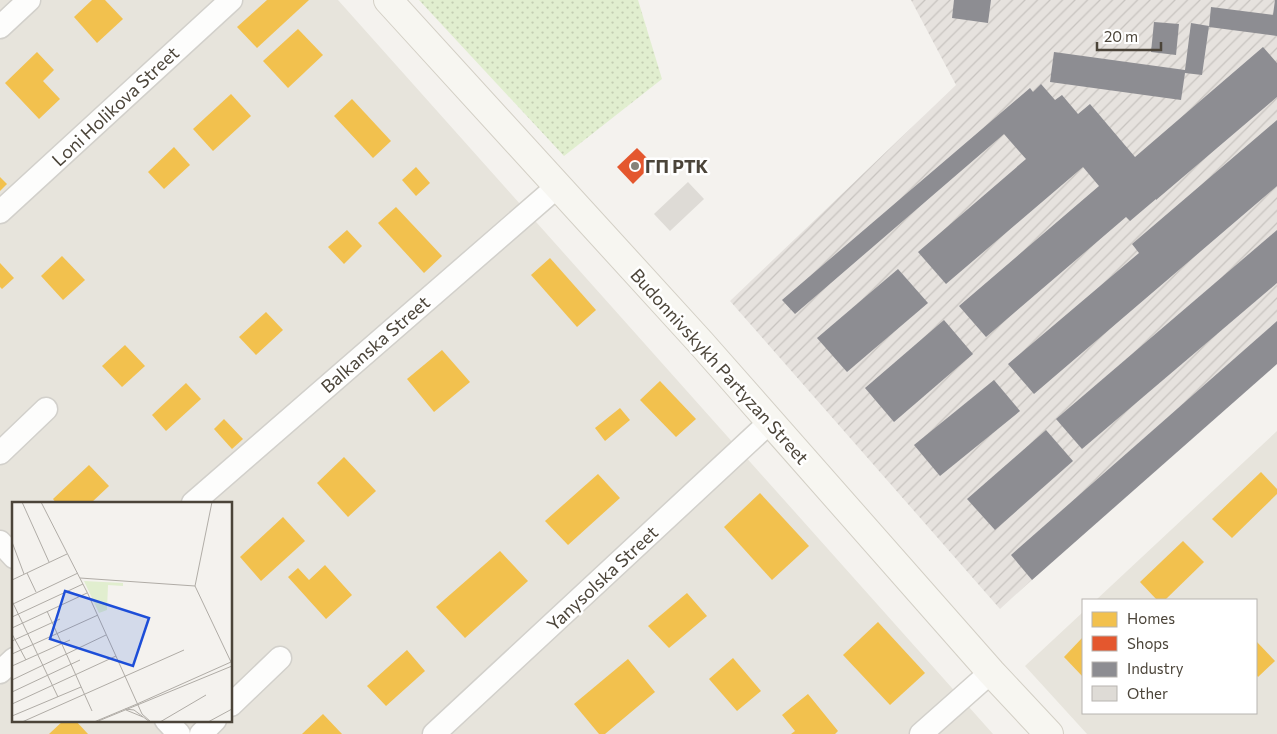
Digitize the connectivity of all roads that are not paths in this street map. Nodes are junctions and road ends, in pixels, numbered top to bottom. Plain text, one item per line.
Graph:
1 (29, 0) edge
2 (231, 0) edge
3 (388, 0) edge
4 (0, 27) edge
5 (558, 186) junction
6 (0, 212) edge
7 (46, 409) dead end
8 (771, 421) junction
9 (0, 453) edge
10 (194, 502) edge
11 (0, 542) edge
12 (12, 555) edge
13 (280, 658) dead end
14 (12, 661) edge
15 (0, 672) edge
16 (991, 672) junction
17 (232, 704) edge
18 (168, 722) edge
19 (213, 722) edge
20 (179, 734) edge
21 (201, 734) edge
22 (434, 734) edge
23 (921, 734) edge
24 (1049, 734) edge

1 - 4 street
2 - 6 street, Loni Holikova Street
3 - 5 main road, Budonnivskykh Partyzan Street
5 - 8 main road, Budonnivskykh Partyzan Street
5 - 10 street, Balkanska Street
7 - 9 street
8 - 16 main road, Budonnivskykh Partyzan Street
8 - 22 street, Yanysolska Street
11 - 12 street
13 - 17 street
14 - 15 street
16 - 23 street
16 - 24 main road, Budonnivskykh Partyzan Street
18 - 20 street
19 - 21 street

